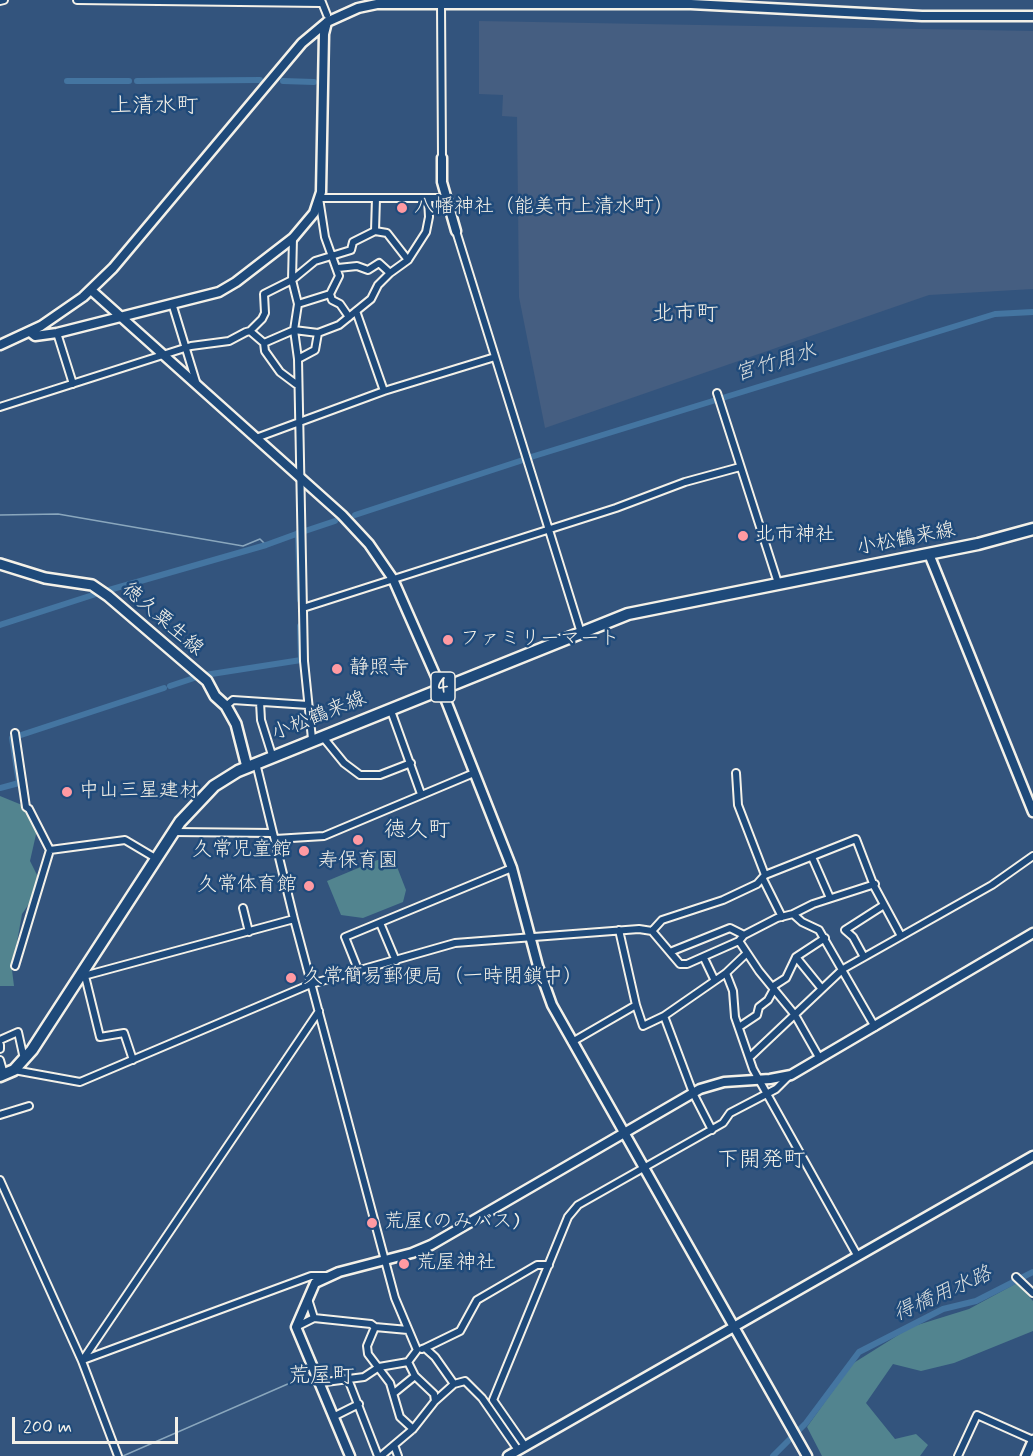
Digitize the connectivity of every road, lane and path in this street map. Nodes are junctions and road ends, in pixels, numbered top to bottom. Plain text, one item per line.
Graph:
1 (77, 0) edge
2 (321, 2) edge
3 (425, 2) edge
4 (657, 2) edge
5 (441, 4) junction
6 (1033, 16) edge
7 (327, 18) junction
8 (442, 158) joint
9 (319, 198) junction
10 (376, 198) junction
11 (446, 198) junction
12 (428, 199) junction
13 (375, 231) junction
14 (456, 231) joint
15 (293, 238) junction
16 (331, 254) junction
17 (408, 260) junction
18 (338, 268) junction
19 (390, 273) junction
20 (292, 280) junction
21 (91, 290) junction
22 (330, 294) junction
23 (172, 303) junction
24 (298, 304) junction
25 (357, 311) junction
26 (123, 317) junction
27 (350, 317) junction
28 (294, 330) junction
29 (250, 331) junction
30 (30, 332) junction
31 (57, 333) junction
32 (318, 333) junction
33 (264, 343) junction
34 (0, 345) edge
35 (187, 347) junction
36 (163, 356) junction
37 (495, 357) junction
38 (298, 359) junction
39 (73, 384) junction
40 (296, 384) junction
41 (197, 386) junction
42 (384, 391) junction
43 (717, 393) dead end
44 (0, 407) edge
45 (297, 425) junction
46 (256, 438) junction
47 (740, 467) junction
48 (300, 477) junction
49 (549, 529) junction
50 (1033, 529) edge
51 (929, 554) junction
52 (0, 564) edge
53 (393, 579) junction
54 (778, 583) junction
55 (303, 608) junction
56 (581, 633) junction
57 (441, 688) junction
58 (260, 702) junction
59 (308, 705) junction
60 (226, 706) junction
61 (390, 708) junction
62 (15, 733) dead end
63 (317, 737) junction
64 (272, 755) junction
65 (411, 763) junction
66 (251, 765) junction
67 (474, 773) junction
68 (736, 773) dead end
69 (422, 794) junction
70 (1033, 812) edge
71 (174, 832) junction
72 (274, 836) junction
73 (50, 850) junction
74 (812, 856) junction
75 (1033, 856) edge
76 (158, 860) junction
77 (512, 868) junction
78 (764, 877) junction
79 (875, 884) junction
80 (830, 898) junction
81 (884, 905) junction
82 (243, 908) dead end
83 (793, 914) junction
84 (782, 917) junction
85 (294, 920) junction
86 (380, 923) junction
87 (619, 930) junction
88 (652, 931) junction
89 (249, 932) junction
90 (1033, 933) edge
91 (530, 936) junction
92 (901, 936) junction
93 (742, 938) junction
94 (825, 938) junction
95 (670, 952) junction
96 (747, 953) junction
97 (796, 957) junction
98 (864, 957) junction
99 (704, 958) junction
100 (396, 961) junction
101 (15, 966) dead end
102 (843, 969) junction
103 (359, 972) junction
104 (726, 973) junction
105 (82, 977) junction
106 (714, 979) junction
107 (311, 984) junction
108 (773, 988) junction
109 (822, 989) junction
110 (636, 1005) junction
111 (319, 1011) junction
112 (795, 1015) junction
113 (664, 1016) junction
114 (739, 1027) junction
115 (875, 1027) junction
116 (0, 1040) edge
117 (572, 1042) junction
118 (751, 1056) junction
119 (820, 1059) junction
120 (0, 1060) edge
121 (24, 1060) junction
122 (133, 1060) junction
123 (6, 1073) edge
124 (791, 1075) junction
125 (759, 1080) junction
126 (693, 1093) junction
127 (766, 1094) junction
128 (29, 1106) dead end
129 (0, 1115) edge
130 (712, 1130) junction
131 (624, 1133) junction
132 (1033, 1156) edge
133 (643, 1166) junction
134 (0, 1180) edge
135 (857, 1255) junction
136 (386, 1260) junction
137 (549, 1265) junction
138 (328, 1276) junction
139 (1016, 1277) dead end
140 (1033, 1293) edge
141 (307, 1295) junction
142 (314, 1318) junction
143 (296, 1327) junction
144 (375, 1327) junction
145 (733, 1328) junction
146 (408, 1330) junction
147 (425, 1348) junction
148 (417, 1350) junction
149 (82, 1360) junction
150 (408, 1362) junction
151 (379, 1367) junction
152 (416, 1376) junction
153 (348, 1379) junction
154 (318, 1383) junction
155 (454, 1384) junction
156 (394, 1393) junction
157 (435, 1401) junction
158 (359, 1404) junction
159 (333, 1417) junction
160 (412, 1429) junction
161 (1033, 1440) edge
162 (394, 1445) junction
163 (522, 1448) junction
164 (118, 1456) edge
165 (350, 1456) edge
166 (379, 1456) edge
167 (398, 1456) edge
168 (508, 1456) edge
169 (807, 1456) edge
170 (958, 1456) edge
171 (1026, 1456) edge

1 - 2 street
2 - 7 street
3 - 5 street
3 - 7 street
4 - 5 street
4 - 6 street
5 - 8 street
7 - 9 street
7 - 21 street
8 - 11 street
9 - 10 street
9 - 15 street
9 - 16 street
10 - 12 street
10 - 13 street
11 - 12 street
11 - 14 street
12 - 17 street
13 - 16 street
13 - 17 street
14 - 37 street
15 - 20 street
15 - 23 street
16 - 18 street
16 - 20 street
17 - 19 street
18 - 19 street
18 - 22 street
19 - 25 street
20 - 24 street
20 - 29 street
21 - 26 street
21 - 30 street
22 - 24 street
22 - 27 street
23 - 26 street
23 - 35 street
24 - 28 street
25 - 27 street
25 - 42 street
26 - 31 street
26 - 36 street
27 - 32 street
28 - 32 street
28 - 33 street
28 - 38 street
29 - 33 street
29 - 35 street
30 - 31 street
30 - 34 street
31 - 39 street
32 - 38 street
33 - 40 street
35 - 36 street
35 - 41 street
36 - 39 street
36 - 41 street
37 - 42 street
37 - 49 street
38 - 40 street
39 - 44 street
40 - 45 street
41 - 46 street
42 - 45 street
43 - 47 street
45 - 46 street
45 - 48 street
46 - 48 street
47 - 49 street
47 - 54 street
48 - 53 street
48 - 55 street
49 - 53 street
49 - 56 street
50 - 51 main road, 小松鶴来線 / 4
51 - 54 main road, 小松鶴来線 / 4
51 - 70 street
52 - 60 main road, 徳久粟生線
53 - 55 street
53 - 57 street
54 - 56 main road, 小松鶴来線 / 4
55 - 59 street
56 - 57 main road, 小松鶴来線 / 4
57 - 61 main road, 小松鶴来線 / 4
57 - 67 street
58 - 59 street
58 - 60 street
58 - 64 street
59 - 63 street
60 - 66 main road, 徳久粟生線
61 - 63 main road, 小松鶴来線 / 4
61 - 65 street
62 - 73 street
63 - 64 main road, 小松鶴来線 / 4
63 - 65 street
64 - 66 main road, 小松鶴来線 / 4
65 - 69 street
66 - 71 main road, 小松鶴来線 / 4
66 - 72 street
67 - 69 street
67 - 77 street
68 - 78 street
69 - 72 street
71 - 72 street
71 - 76 main road, 小松鶴来線 / 4
72 - 85 street
73 - 76 street
73 - 101 street
74 - 78 street
74 - 79 street
74 - 80 street
75 - 92 street
76 - 105 main road, 小松鶴来線 / 4
77 - 86 street
77 - 91 street
78 - 84 street
78 - 88 street
79 - 80 street
79 - 81 street
80 - 83 street
81 - 92 street
81 - 98 street
82 - 89 street
83 - 84 street
83 - 94 street
84 - 93 street
85 - 89 street
85 - 107 street
86 - 100 street
86 - 103 street
87 - 88 street
87 - 91 street
87 - 110 street
88 - 95 street
89 - 105 street
90 - 115 street
91 - 100 street
91 - 117 street
92 - 98 street
93 - 95 street
93 - 96 street
93 - 99 street
94 - 97 street
94 - 102 street
95 - 99 street
96 - 104 street
96 - 108 street
97 - 108 street
97 - 109 street
98 - 102 street
99 - 106 street
100 - 103 street
102 - 109 street
102 - 115 street
103 - 107 street
104 - 106 street
104 - 114 street
105 - 121 main road, 小松鶴来線 / 4
105 - 122 street
106 - 113 street
107 - 111 street
107 - 122 street
108 - 112 street
108 - 114 street
109 - 112 street
110 - 113 street
110 - 117 street
111 - 136 street
111 - 149 street
112 - 118 street
112 - 119 street
113 - 126 street
114 - 118 street
115 - 119 street
116 - 121 street
117 - 131 street
118 - 125 street
119 - 124 street
120 - 123 street
121 - 123 main road, 小松鶴来線 / 4
122 - 123 street
124 - 125 street
124 - 127 street
125 - 126 street
125 - 127 street
126 - 130 street
126 - 131 street
127 - 130 street
127 - 135 street
128 - 129 street
130 - 133 street
131 - 133 street
131 - 136 street
132 - 135 street
133 - 137 street
133 - 145 street
134 - 149 street
135 - 145 street
136 - 138 street
136 - 146 street
137 - 147 street
137 - 163 street
138 - 141 street
138 - 149 street
139 - 140 street
141 - 142 street
141 - 143 street
142 - 143 street
142 - 144 street
143 - 154 street
144 - 146 street
144 - 151 street
145 - 163 street
145 - 169 street
146 - 148 street
147 - 148 street
147 - 155 street
148 - 150 street
149 - 164 street
150 - 151 street
150 - 152 street
151 - 153 street
151 - 156 street
152 - 156 street
152 - 157 street
153 - 154 street
153 - 158 street
154 - 159 street
155 - 157 street
155 - 163 street
156 - 160 street
157 - 160 street
158 - 159 street
158 - 166 street
159 - 165 street
160 - 162 street
161 - 170 street
161 - 171 street
162 - 166 street
162 - 167 street
163 - 168 street

